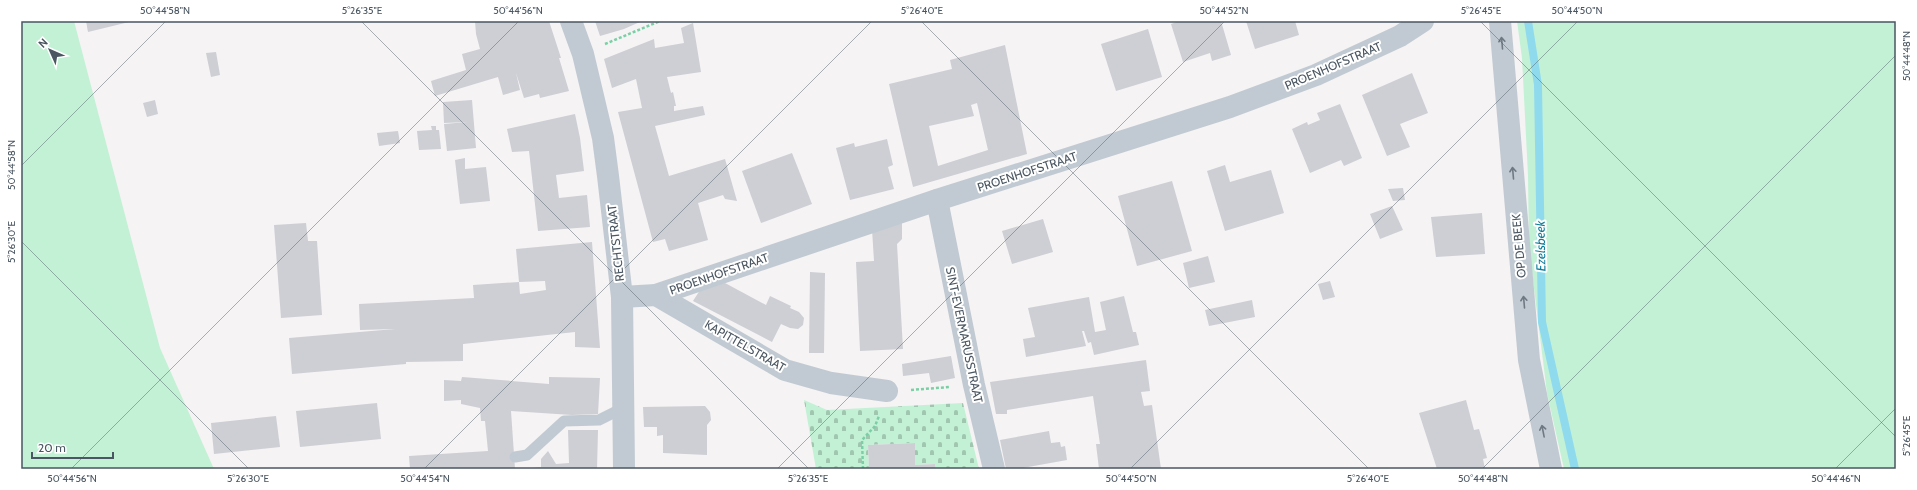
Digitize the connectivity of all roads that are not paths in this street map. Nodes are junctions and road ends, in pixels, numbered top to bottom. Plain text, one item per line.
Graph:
1 (571, 21) edge
2 (1423, 21) edge
3 (1500, 21) edge
4 (937, 200) junction
5 (656, 295) junction
6 (622, 297) junction
7 (887, 392) road end
8 (623, 408) junction
9 (515, 457) dead end
10 (624, 469) edge
11 (994, 469) edge
12 (1551, 469) edge

1 - 6 street, RECHTSTRAAT
2 - 4 street, PROENHOFSTRAAT
12 -> 3 street, OP DE BEEK
4 - 5 street, PROENHOFSTRAAT
4 - 11 street, SINT-EVERMARUSSTRAAT
5 - 6 street, PROENHOFSTRAAT
5 - 7 street, KAPITTELSTRAAT
6 - 8 street, RECHTSTRAAT
8 - 9 lane
8 - 10 street, RECHTSTRAAT

